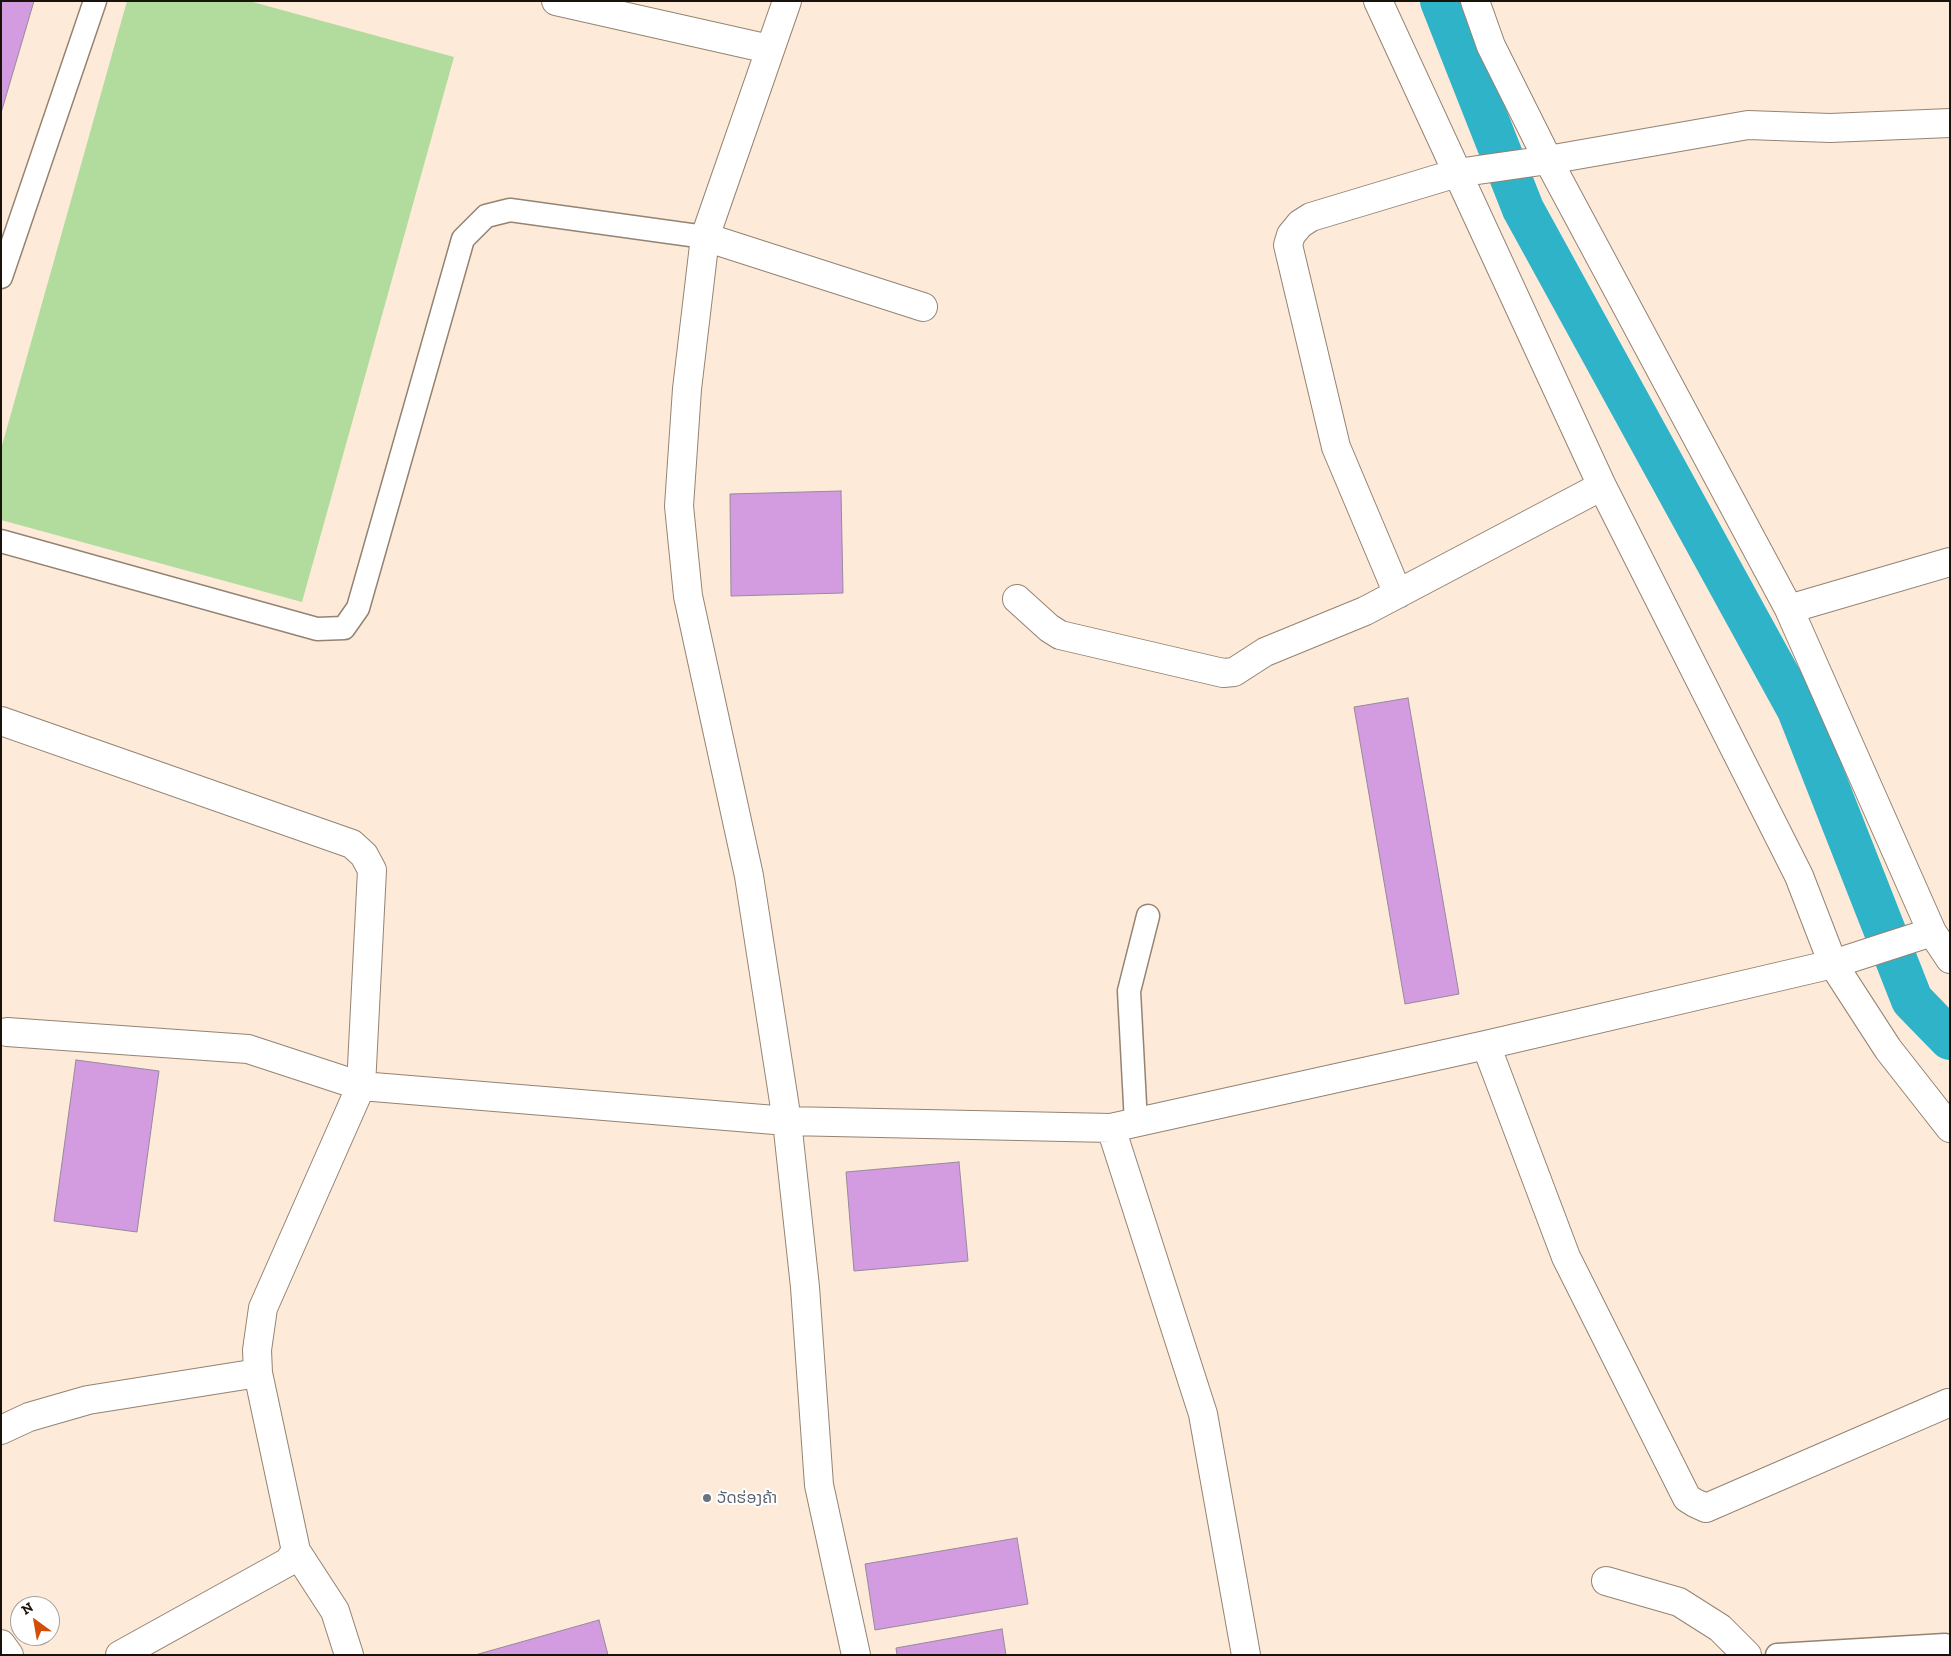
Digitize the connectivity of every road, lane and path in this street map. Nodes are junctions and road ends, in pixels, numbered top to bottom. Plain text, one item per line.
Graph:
1 (95, 1) edge
2 (556, 1) edge
3 (787, 1) edge
4 (1378, 1) edge
5 (1474, 1) edge
6 (769, 49) junction
7 (1950, 123) edge
8 (1538, 161) junction
9 (1467, 171) junction
10 (705, 237) junction
11 (1, 277) edge
12 (923, 307) dead end
13 (1602, 486) junction
14 (1, 541) edge
15 (1950, 562) edge
16 (1398, 594) junction
17 (1017, 599) dead end
18 (1789, 609) junction
19 (1, 721) edge
20 (1148, 916) dead end
21 (1932, 932) junction
22 (1950, 959) edge
23 (1834, 964) junction
24 (7, 1032) dead end
25 (1486, 1045) junction
26 (361, 1086) junction
27 (787, 1121) junction
28 (1124, 1125) junction
29 (1950, 1128) edge
30 (258, 1373) junction
31 (1948, 1403) dead end
32 (1, 1430) edge
33 (296, 1551) junction
34 (1606, 1580) dead end
35 (1, 1644) edge
36 (1950, 1646) edge
37 (9, 1655) edge
38 (120, 1655) edge
39 (349, 1655) edge
40 (856, 1655) edge
41 (1246, 1655) edge
42 (1746, 1655) edge
43 (1777, 1655) edge

1 - 11 lane
2 - 6 street
3 - 6 street
4 - 9 street
5 - 8 street
6 - 10 street
7 - 8 street
8 - 9 street
8 - 18 street
9 - 13 street
9 - 16 street
10 - 12 street
10 - 14 lane
10 - 27 street
13 - 16 street
13 - 23 street
15 - 18 street
16 - 17 street
18 - 21 street
19 - 26 street
20 - 28 lane
21 - 22 street
21 - 23 street
23 - 25 street
23 - 29 street
24 - 26 street
25 - 28 street
25 - 31 street
26 - 27 street
26 - 30 street
27 - 28 street
27 - 40 street
28 - 41 street
30 - 32 street
30 - 33 street
33 - 38 street
33 - 39 street
34 - 42 street
35 - 37 street
36 - 43 lane

